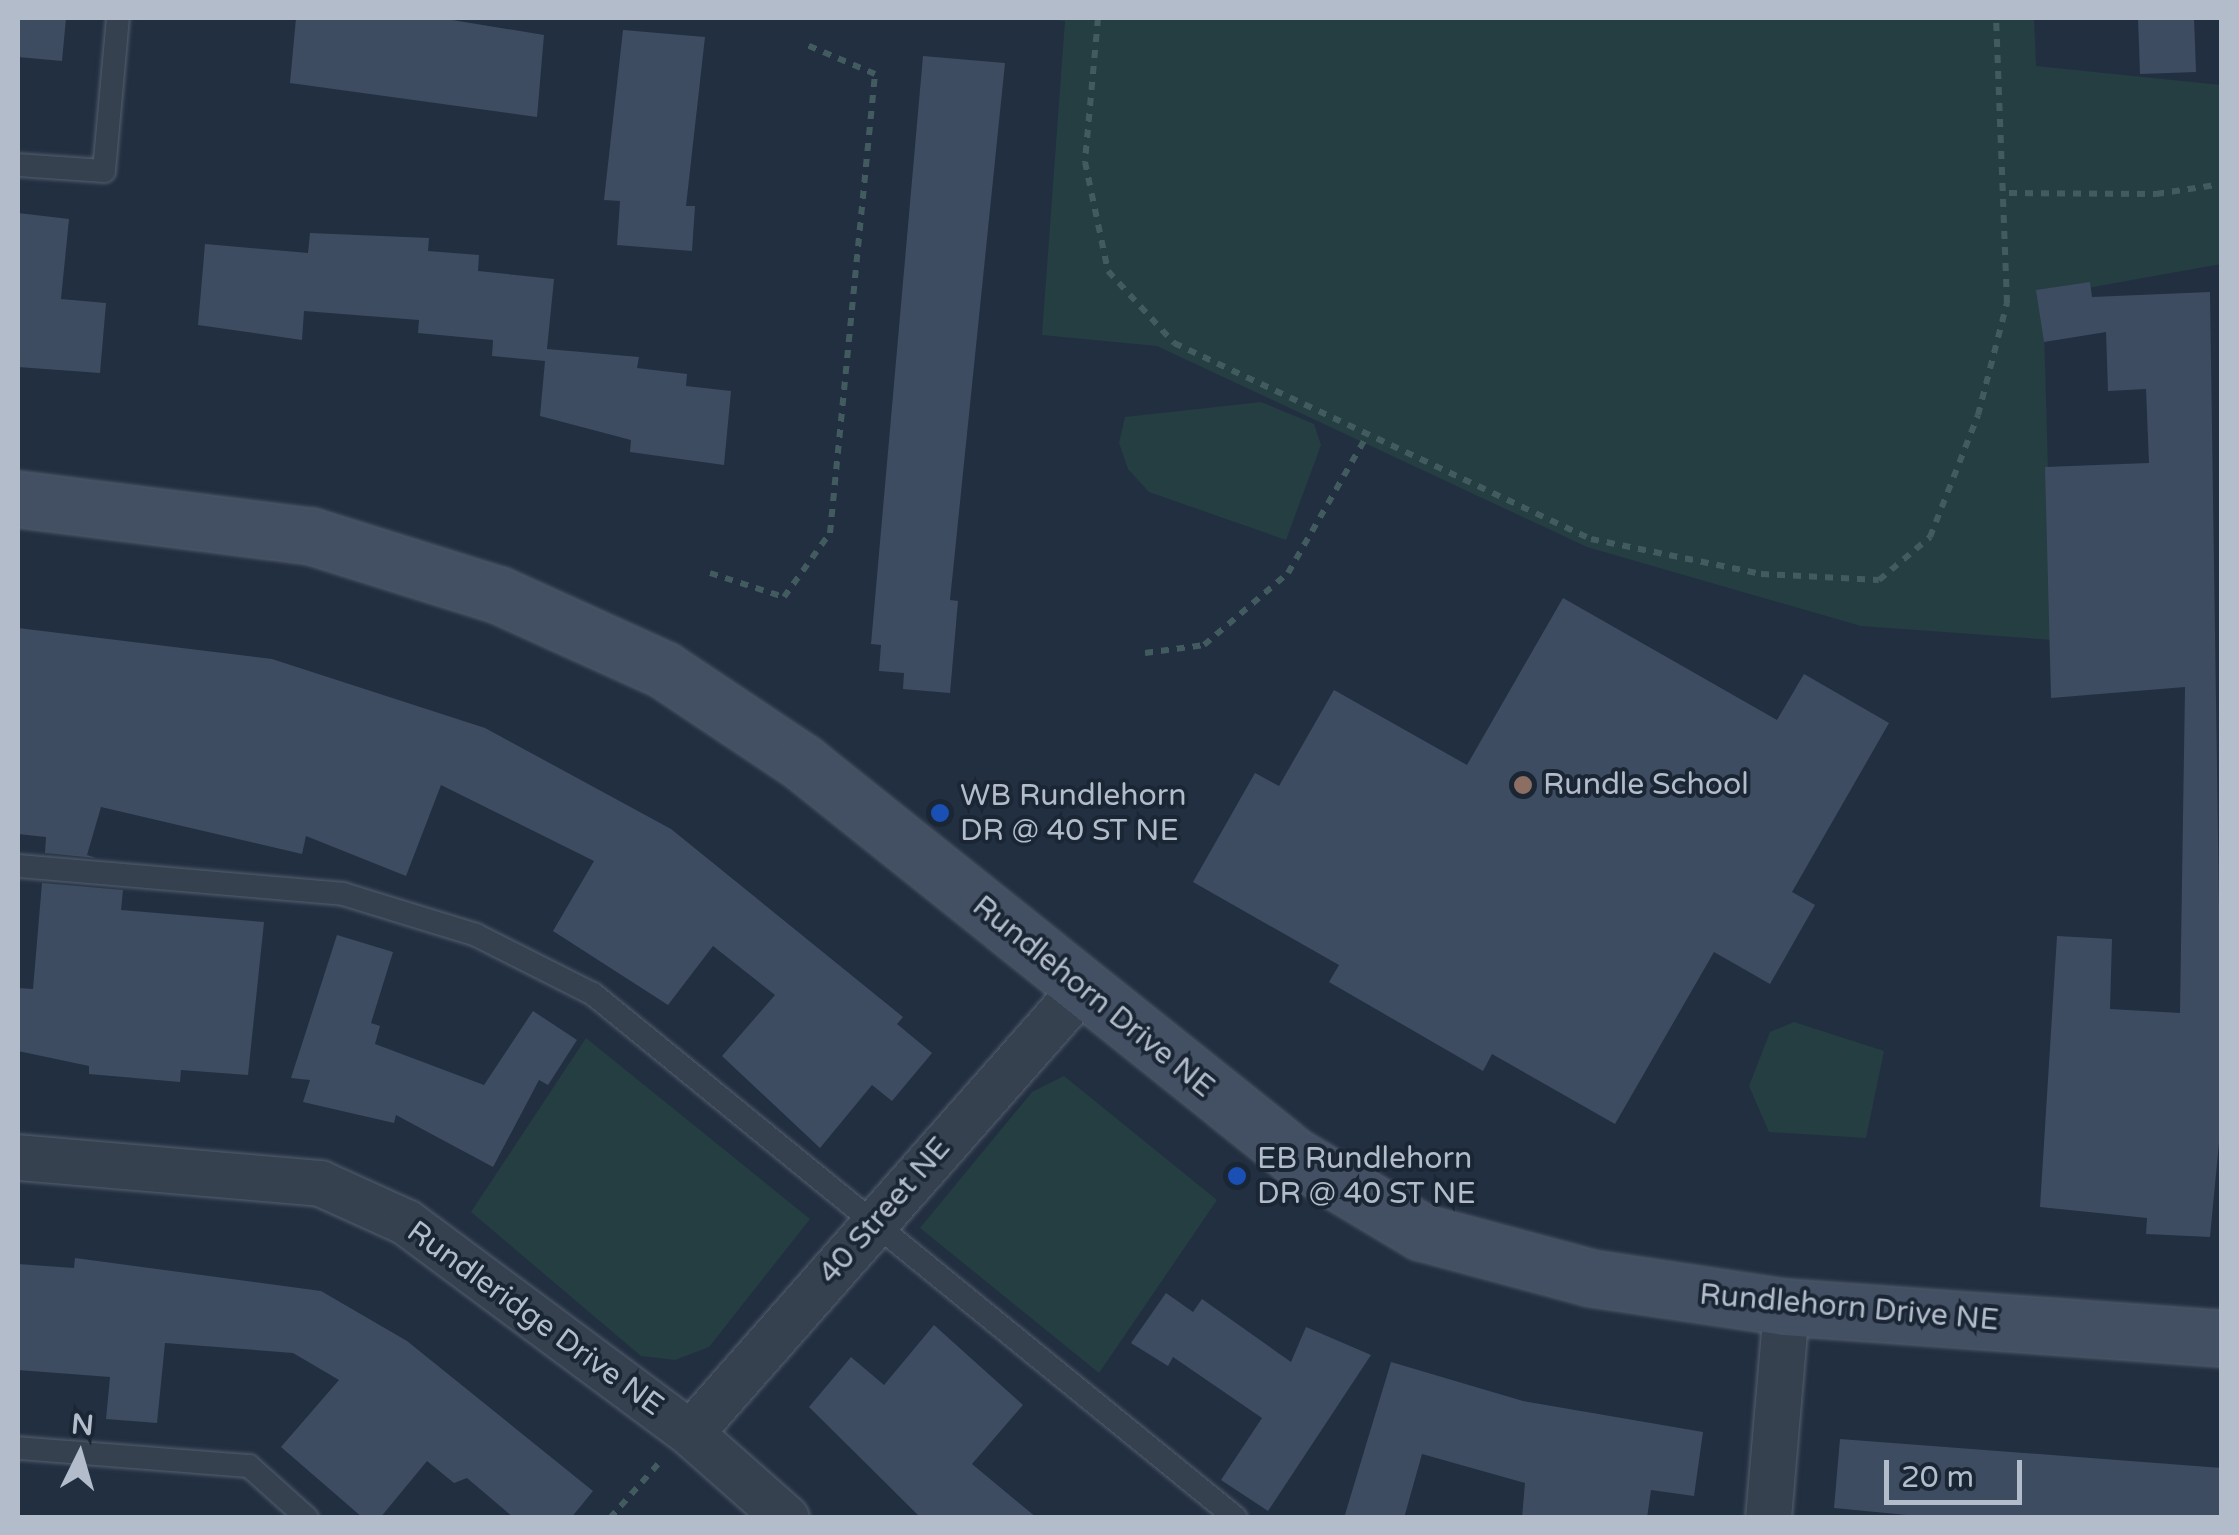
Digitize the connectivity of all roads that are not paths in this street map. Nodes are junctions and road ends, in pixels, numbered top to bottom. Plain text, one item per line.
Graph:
1 (118, 18) edge
2 (18, 165) edge
3 (18, 499) edge
4 (18, 866) edge
5 (1081, 989) junction
6 (18, 1157) edge
7 (872, 1226) junction
8 (1786, 1307) junction
9 (2222, 1338) edge
10 (690, 1434) junction
11 (18, 1448) edge
12 (307, 1518) edge
13 (786, 1518) edge
14 (1236, 1518) edge
15 (1768, 1518) edge

1 - 2 lane
3 - 5 street, Rundlehorn Drive NE
4 - 7 lane
5 - 7 street, 40 Street NE
5 - 8 street, Rundlehorn Drive NE
6 - 10 street, Rundleridge Drive NE
7 - 10 street, 40 Street NE
7 - 14 lane
8 - 9 street, Rundlehorn Drive NE
8 - 15 street
10 - 13 street, Rundleridge Drive NE
11 - 12 lane

